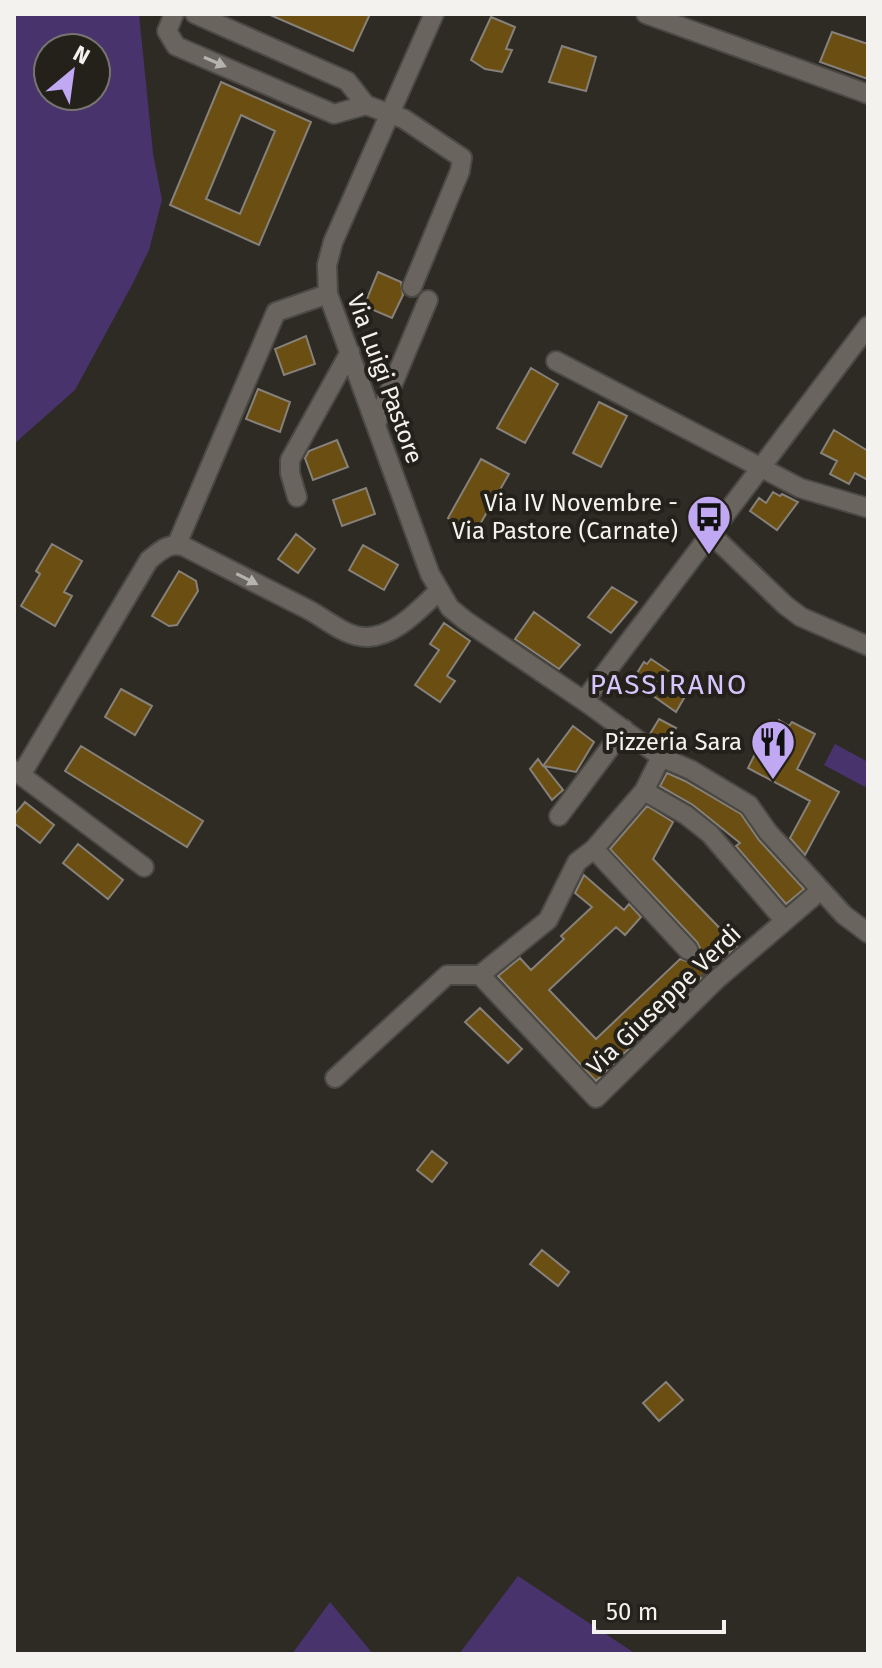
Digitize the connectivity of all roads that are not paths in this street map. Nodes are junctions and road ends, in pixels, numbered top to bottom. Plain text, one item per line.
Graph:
1 (174, 14) edge
2 (195, 14) edge
3 (434, 14) edge
4 (646, 14) edge
5 (293, 57) junction
6 (279, 90) junction
7 (868, 94) edge
8 (366, 105) junction
9 (390, 113) junction
10 (412, 287) dead end
11 (328, 294) junction
12 (428, 300) dead end
13 (868, 326) edge
14 (350, 352) junction
15 (556, 361) dead end
16 (376, 424) junction
17 (762, 467) junction
18 (297, 497) dead end
19 (868, 508) edge
20 (711, 534) junction
21 (177, 544) junction
22 (439, 591) junction
23 (868, 646) edge
24 (584, 701) junction
25 (624, 729) junction
26 (661, 757) junction
27 (18, 773) edge
28 (644, 791) junction
29 (559, 816) dead end
30 (594, 849) junction
31 (144, 867) dead end
32 (821, 890) junction
33 (784, 920) junction
34 (868, 933) edge
35 (688, 950) tunnel mouth
36 (480, 975) junction
37 (335, 1078) dead end

1 -> 6 street
2 - 5 street
3 - 9 street, Via Luigi Pastore
4 - 7 street
5 - 6 street
5 - 8 street
6 - 8 street
8 - 9 street
9 - 10 street
9 - 11 street, Via Luigi Pastore
11 - 14 street, Via Luigi Pastore
11 - 21 street
12 - 16 street
13 - 17 street
14 - 16 street, Via Luigi Pastore
14 - 18 street
15 - 17 street
16 - 22 street, Via Luigi Pastore
17 - 19 street
17 - 20 street
20 - 23 street
20 - 24 street
21 -> 22 street
21 - 27 street
22 - 24 street, Via Luigi Pastore
24 - 25 street
25 - 26 street
25 - 29 street
26 - 28 street
26 - 32 street
27 - 31 street
28 - 30 street
28 - 33 street
30 - 35 street
30 - 36 street
32 - 33 street, Via Giuseppe Verdi
32 - 34 street
33 - 36 street, Via Giuseppe Verdi
36 - 37 street

